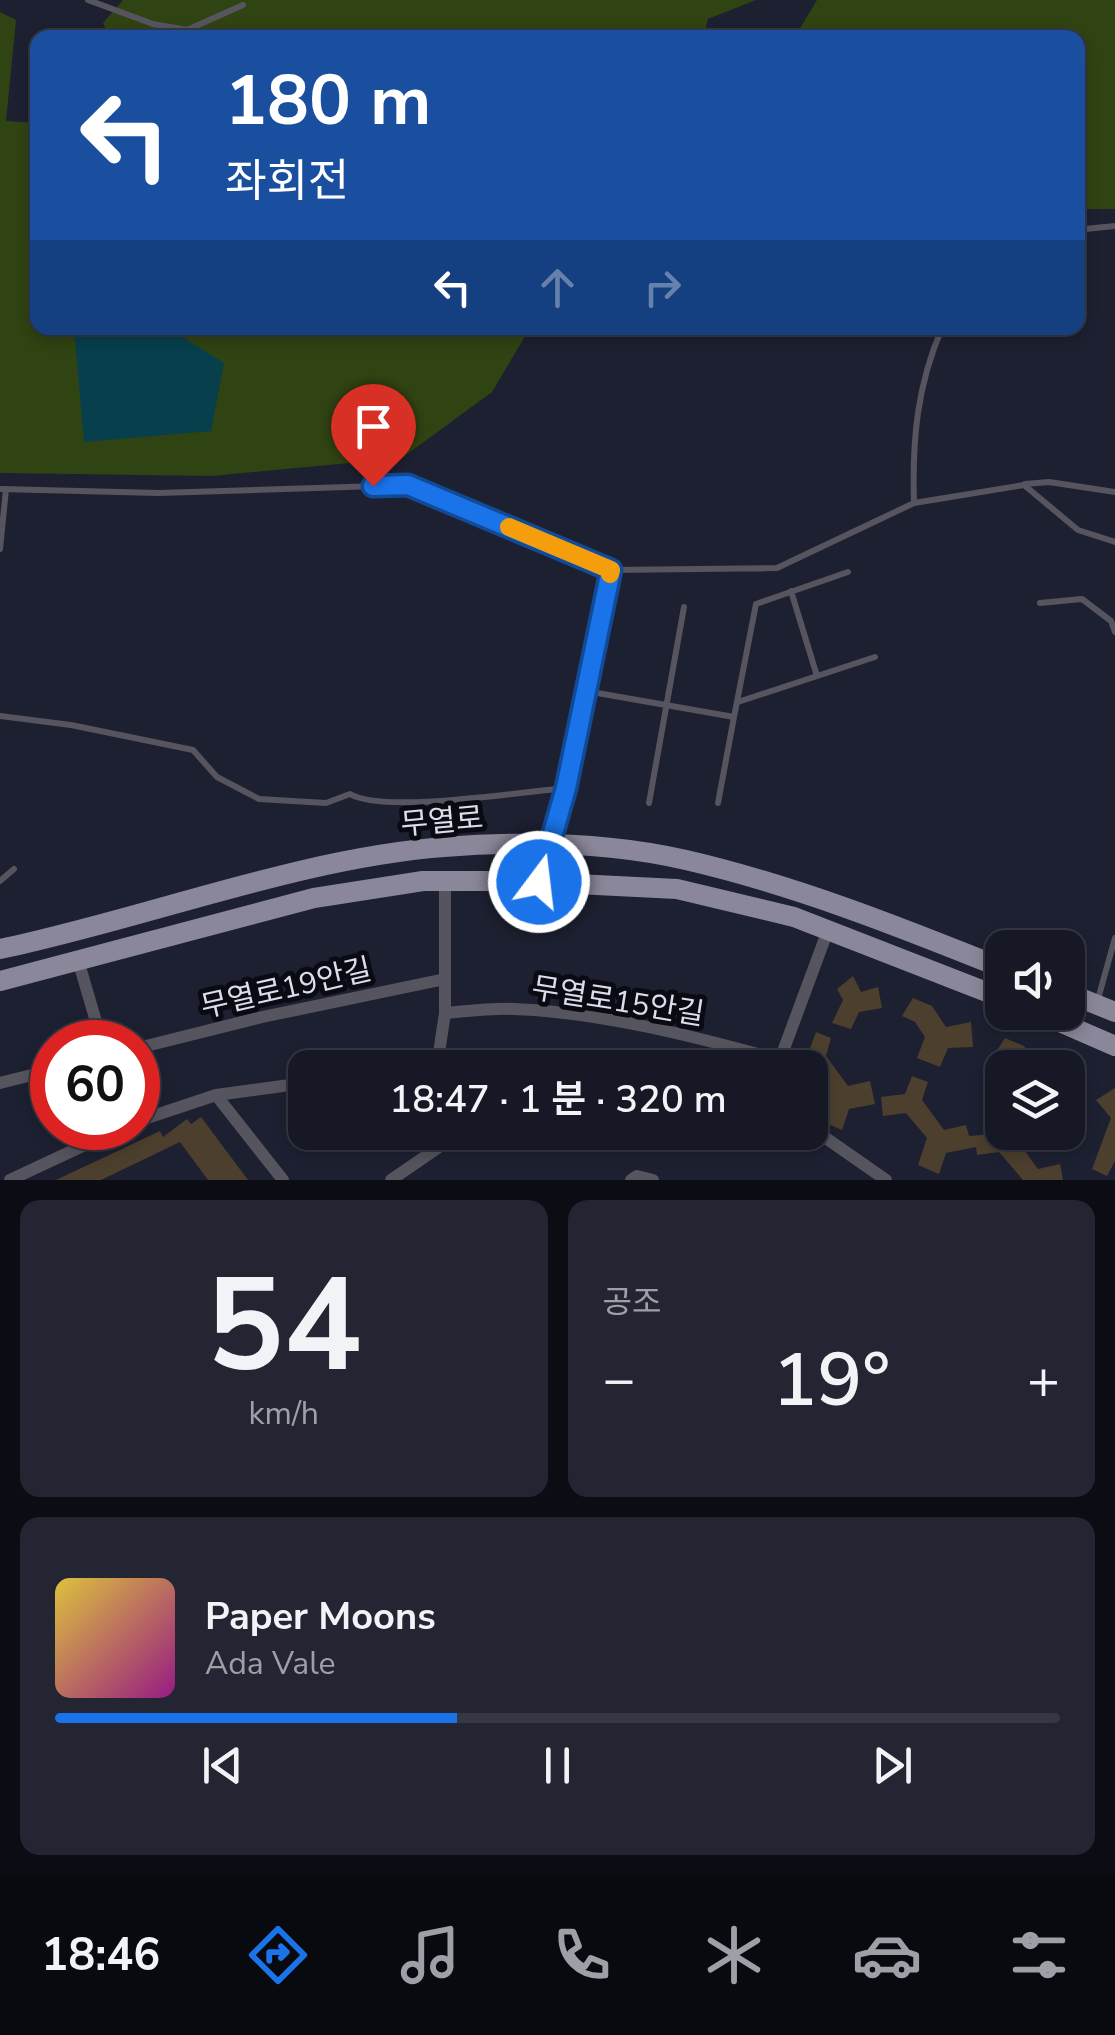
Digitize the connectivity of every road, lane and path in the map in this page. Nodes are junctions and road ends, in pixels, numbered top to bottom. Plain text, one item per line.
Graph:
1 (88, 0) edge
2 (243, 5) dead end
3 (1115, 226) edge
4 (1085, 229) edge
5 (939, 335) edge
6 (1024, 484) junction
7 (3, 489) edge
8 (1115, 492) edge
9 (914, 504) junction
10 (1115, 542) edge
11 (0, 549) edge
12 (611, 570) junction
13 (848, 572) dead end
14 (791, 592) junction
15 (1040, 603) dead end
16 (684, 608) dead end
17 (1115, 632) edge
18 (874, 657) dead end
19 (817, 676) junction
20 (586, 692) junction
21 (737, 702) junction
22 (666, 706) junction
23 (0, 716) edge
24 (734, 717) junction
25 (566, 788) junction
26 (649, 802) dead end
27 (718, 803) dead end
28 (548, 846) junction
29 (14, 869) dead end
30 (444, 880) junction
31 (0, 881) edge
32 (539, 882) junction
33 (828, 930) junction
34 (1115, 938) edge
35 (0, 949) edge
36 (78, 960) junction
37 (985, 963) edge
38 (985, 968) edge
39 (445, 979) junction
40 (0, 981) edge
41 (971, 984) junction
42 (985, 990) edge
43 (1106, 1009) edge
44 (445, 1012) junction
45 (96, 1020) edge
46 (1079, 1030) edge
47 (160, 1042) edge
48 (1115, 1046) edge
49 (440, 1050) edge
50 (737, 1050) edge
51 (783, 1050) edge
52 (30, 1076) edge
53 (0, 1083) edge
54 (288, 1085) edge
55 (216, 1095) junction
56 (160, 1114) edge
57 (828, 1140) edge
58 (75, 1150) edge
59 (436, 1150) edge
60 (14, 1179) edge
61 (282, 1180) edge
62 (392, 1180) edge
63 (631, 1180) edge
64 (652, 1180) edge
65 (886, 1180) edge

1 - 2 lane
3 - 4 lane
5 - 9 lane
6 - 8 lane
6 - 9 lane
6 - 10 lane
7 - 11 lane
7 - 12 lane
9 - 12 lane
12 - 20 lane
13 - 14 lane
14 - 19 lane
14 - 21 lane
15 - 17 lane
16 - 22 lane
18 - 19 lane
19 - 21 lane
20 - 22 lane
20 - 25 lane
21 - 24 lane
22 - 24 lane
22 - 26 lane
23 - 25 lane
24 - 27 lane
25 - 28 street
28 - 32 main road
28 - 35 main road, 무열로
28 - 37 main road, 무열로
29 - 31 lane
30 - 32 main road, 무열로
30 - 36 main road, 무열로
30 - 39 street
32 - 33 main road, 무열로
33 - 41 main road, 무열로
33 - 51 street
34 - 43 lane
36 - 40 main road, 무열로
36 - 45 street
38 - 41 main road
39 - 44 street
39 - 47 street, 무열로19안길
41 - 42 main road, 무열로
44 - 49 street
44 - 50 street, 무열로15안길
46 - 48 main road
52 - 53 street
54 - 55 street
55 - 56 street
55 - 61 street
57 - 65 street
58 - 60 street
59 - 62 street
63 - 64 street

